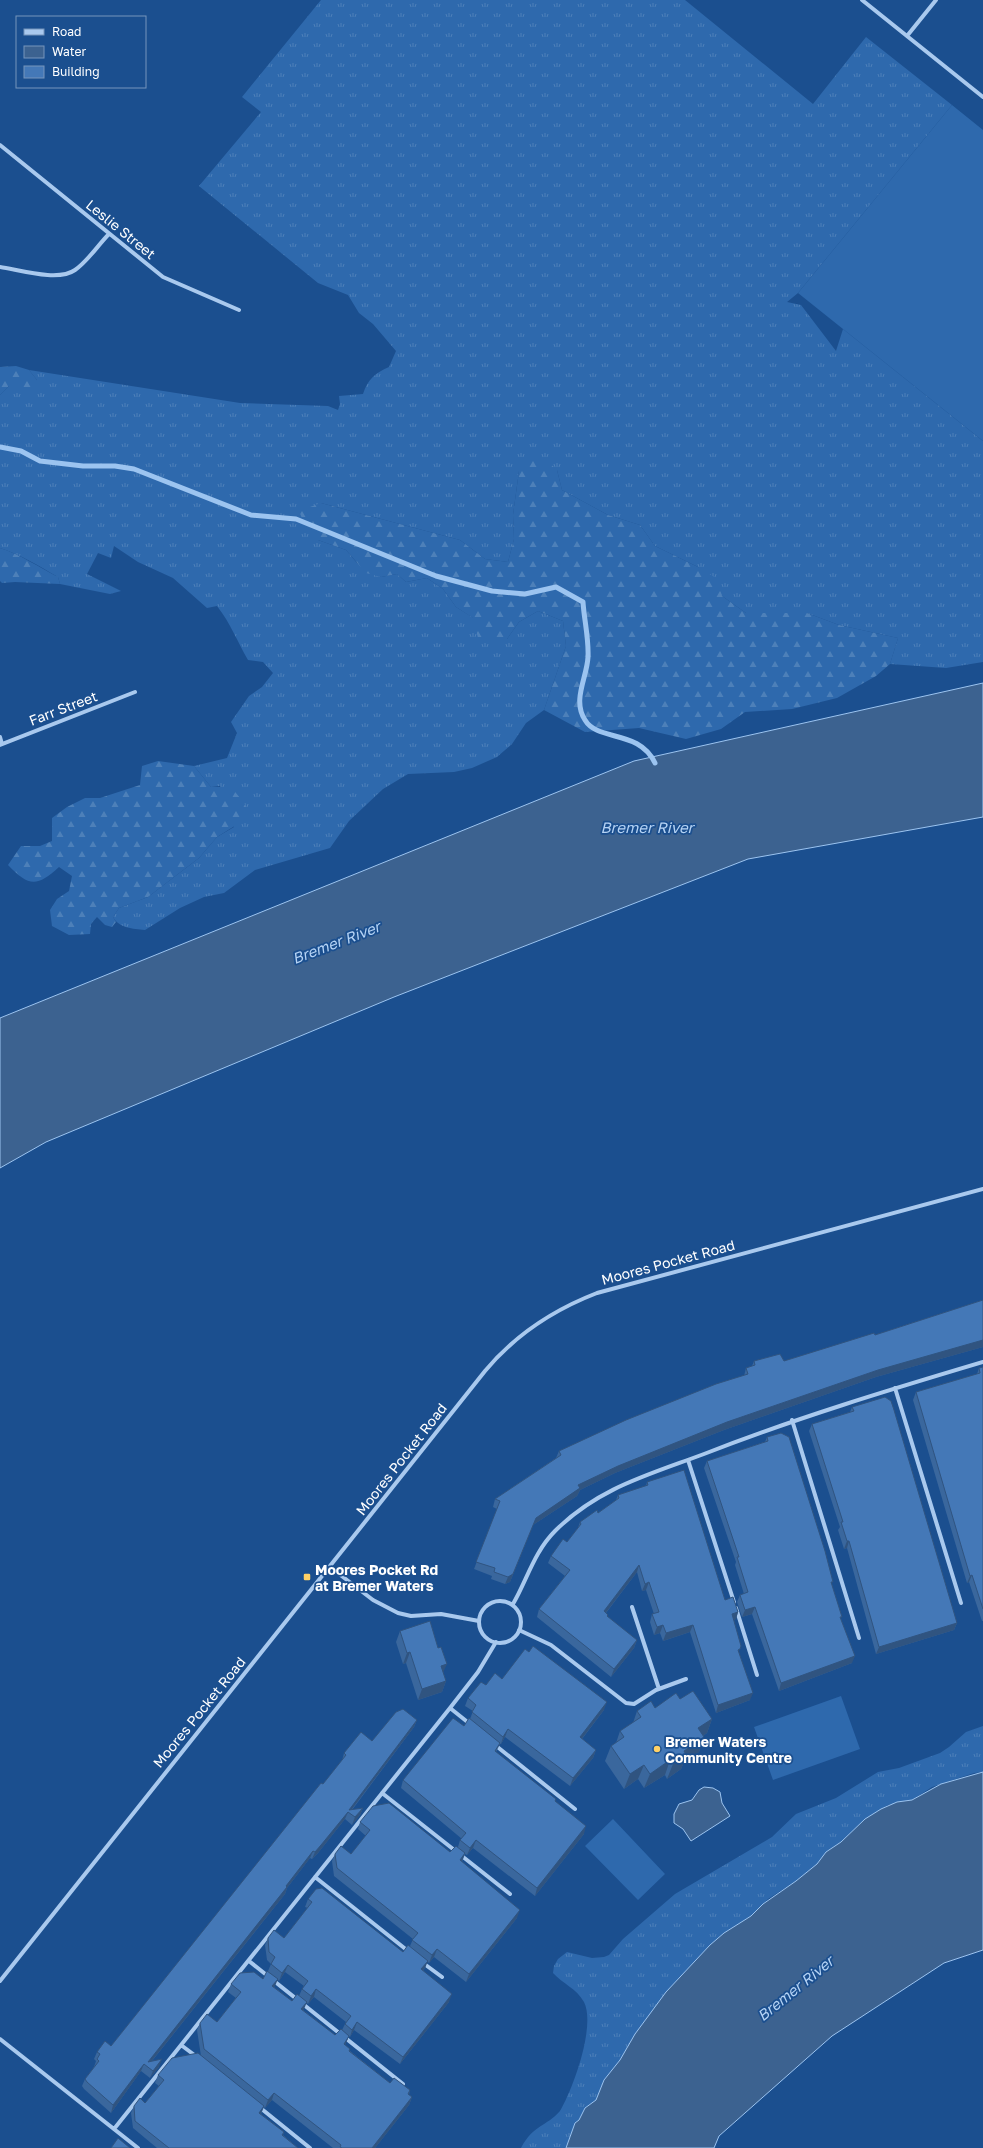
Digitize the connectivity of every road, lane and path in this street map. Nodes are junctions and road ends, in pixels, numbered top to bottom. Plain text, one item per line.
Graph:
1 (862, 0) edge
2 (936, 0) edge
3 (906, 36) junction
4 (983, 97) edge
5 (0, 145) edge
6 (108, 234) junction
7 (0, 267) edge
8 (239, 310) dead end
9 (135, 692) dead end
10 (0, 737) edge
11 (1, 744) edge
12 (983, 1189) edge
13 (983, 1362) edge
14 (895, 1388) junction
15 (792, 1420) junction
16 (688, 1460) junction
17 (330, 1567) junction
18 (961, 1603) dead end
19 (513, 1604) junction
20 (632, 1607) dead end
21 (479, 1621) junction
22 (520, 1630) junction
23 (859, 1638) dead end
24 (496, 1642) junction
25 (757, 1675) dead end
26 (686, 1679) dead end
27 (659, 1689) junction
28 (450, 1708) junction
29 (474, 1728) edge
30 (492, 1742) edge
31 (382, 1793) junction
32 (575, 1809) dead end
33 (315, 1877) junction
34 (510, 1894) dead end
35 (412, 1954) edge
36 (418, 1958) edge
37 (249, 1961) junction
38 (442, 1977) dead end
39 (0, 1981) edge
40 (0, 2039) edge
41 (181, 2045) junction
42 (200, 2060) edge
43 (403, 2084) edge
44 (255, 2104) edge
45 (114, 2129) junction
46 (138, 2148) edge
47 (310, 2148) edge

1 - 3 street
2 - 3 street
3 - 4 street
5 - 6 street, Leslie Street
6 - 7 street
6 - 8 street, Leslie Street
9 - 11 street, Farr Street
10 - 11 street
12 - 17 street, Moores Pocket Road
13 - 14 street
14 - 15 street
14 - 18 street
15 - 16 street
15 - 23 street
16 - 19 street
16 - 25 street
17 - 21 street
17 - 39 street, Moores Pocket Road
19 - 21 street
19 - 22 street
20 - 27 street
21 - 24 street
22 - 24 street
22 - 27 street
24 - 28 street
26 - 27 street
28 - 29 street
28 - 31 street
30 - 32 street
31 - 33 street
31 - 34 street
33 - 35 street
33 - 37 street
36 - 38 street
37 - 41 street
37 - 43 street
40 - 45 street
41 - 42 street
41 - 45 street
44 - 47 street
45 - 46 street

